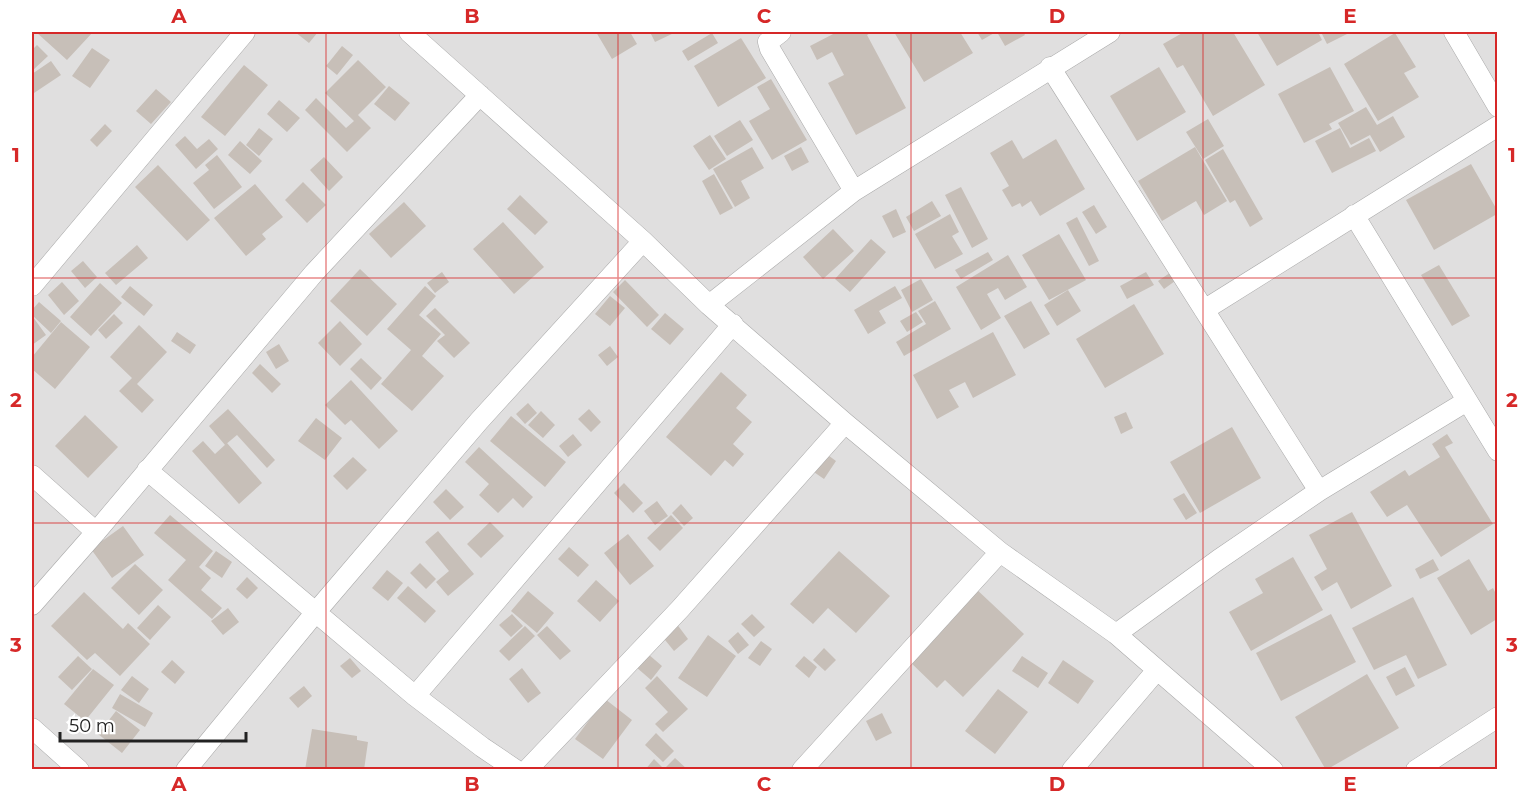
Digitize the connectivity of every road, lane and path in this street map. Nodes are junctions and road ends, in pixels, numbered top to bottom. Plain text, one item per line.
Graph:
1 (245, 32) edge
2 (409, 32) edge
3 (781, 32) edge
4 (1110, 32) edge
5 (1454, 32) edge
6 (1050, 68) junction
7 (480, 95) junction
8 (1497, 107) edge
9 (1497, 126) edge
10 (854, 191) junction
11 (1354, 215) junction
12 (643, 241) junction
13 (32, 286) edge
14 (709, 304) junction
15 (1204, 310) junction
16 (733, 324) junction
17 (1467, 400) junction
18 (845, 423) junction
19 (1497, 451) edge
20 (147, 470) junction
21 (32, 475) edge
22 (1319, 491) junction
23 (96, 532) junction
24 (1000, 552) junction
25 (32, 605) edge
26 (315, 613) junction
27 (1116, 634) junction
28 (1157, 670) junction
29 (415, 696) junction
30 (1497, 717) edge
31 (32, 728) edge
32 (79, 770) edge
33 (186, 770) edge
34 (516, 770) edge
35 (527, 770) edge
36 (802, 770) edge
37 (1072, 770) edge
38 (1273, 770) edge
39 (1416, 770) edge

1 - 13 street
2 - 7 street
3 - 10 street
4 - 6 street
5 - 8 street
6 - 10 street
6 - 15 street
7 - 12 street
7 - 20 street
9 - 11 street
10 - 14 street
11 - 15 street
11 - 17 street
12 - 14 street
12 - 26 street
14 - 16 street
15 - 22 street
16 - 18 street
16 - 29 street
17 - 19 street
17 - 22 street
18 - 24 street
18 - 35 street
20 - 23 street
20 - 26 street
21 - 23 street
22 - 27 street
23 - 25 street
24 - 27 street
24 - 36 street
26 - 29 street
26 - 33 street
27 - 28 street
28 - 37 street
28 - 38 street
29 - 34 street
30 - 39 street
31 - 32 street

